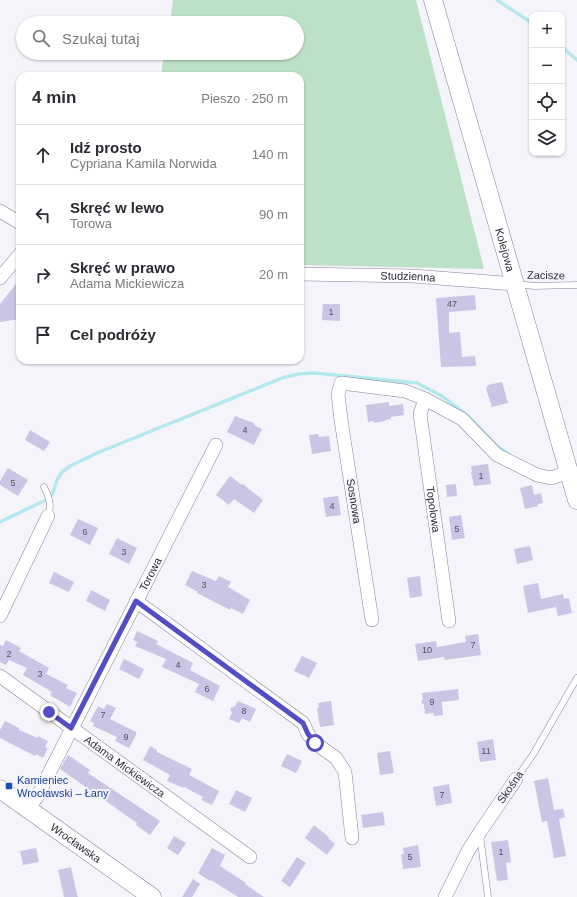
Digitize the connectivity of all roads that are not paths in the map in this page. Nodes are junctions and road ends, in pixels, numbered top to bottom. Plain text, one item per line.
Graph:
1 (433, 0) edge
2 (0, 211) edge
3 (16, 221) edge
4 (16, 259) edge
5 (304, 274) edge
6 (0, 278) edge
7 (515, 284) junction
8 (577, 285) edge
9 (425, 399) junction
10 (216, 445) dead end
11 (569, 472) junction
12 (44, 487) dead end
13 (577, 500) edge
14 (48, 516) joint
15 (136, 601) junction
16 (0, 616) edge
17 (372, 620) dead end
18 (449, 621) dead end
19 (0, 676) edge
20 (577, 678) edge
21 (71, 728) junction
22 (516, 779) joint
23 (0, 788) edge
24 (28, 809) junction
25 (480, 832) junction
26 (352, 838) dead end
27 (250, 857) dead end
28 (152, 897) edge
29 (445, 897) edge
30 (488, 897) edge

1 - 7 street, Kolejowa
2 - 3 street
4 - 6 street
5 - 7 street, Studzienna
7 - 8 lane, Zacisze
7 - 11 street, Kolejowa
9 - 11 street
9 - 17 street, Sosnowa
9 - 18 street, Topolowa
10 - 15 street, Torowa
11 - 13 street, Kolejowa
12 - 14 lane
14 - 16 street
15 - 21 street, Torowa
15 - 26 street
19 - 21 street, Adama Mickiewicza
20 - 22 lane, Skośna
21 - 24 street, Torowa
21 - 27 street, Adama Mickiewicza
22 - 25 street, Skośna
23 - 24 street, Wrocławska
24 - 28 street, Wrocławska
25 - 29 street, Skośna
25 - 30 lane

